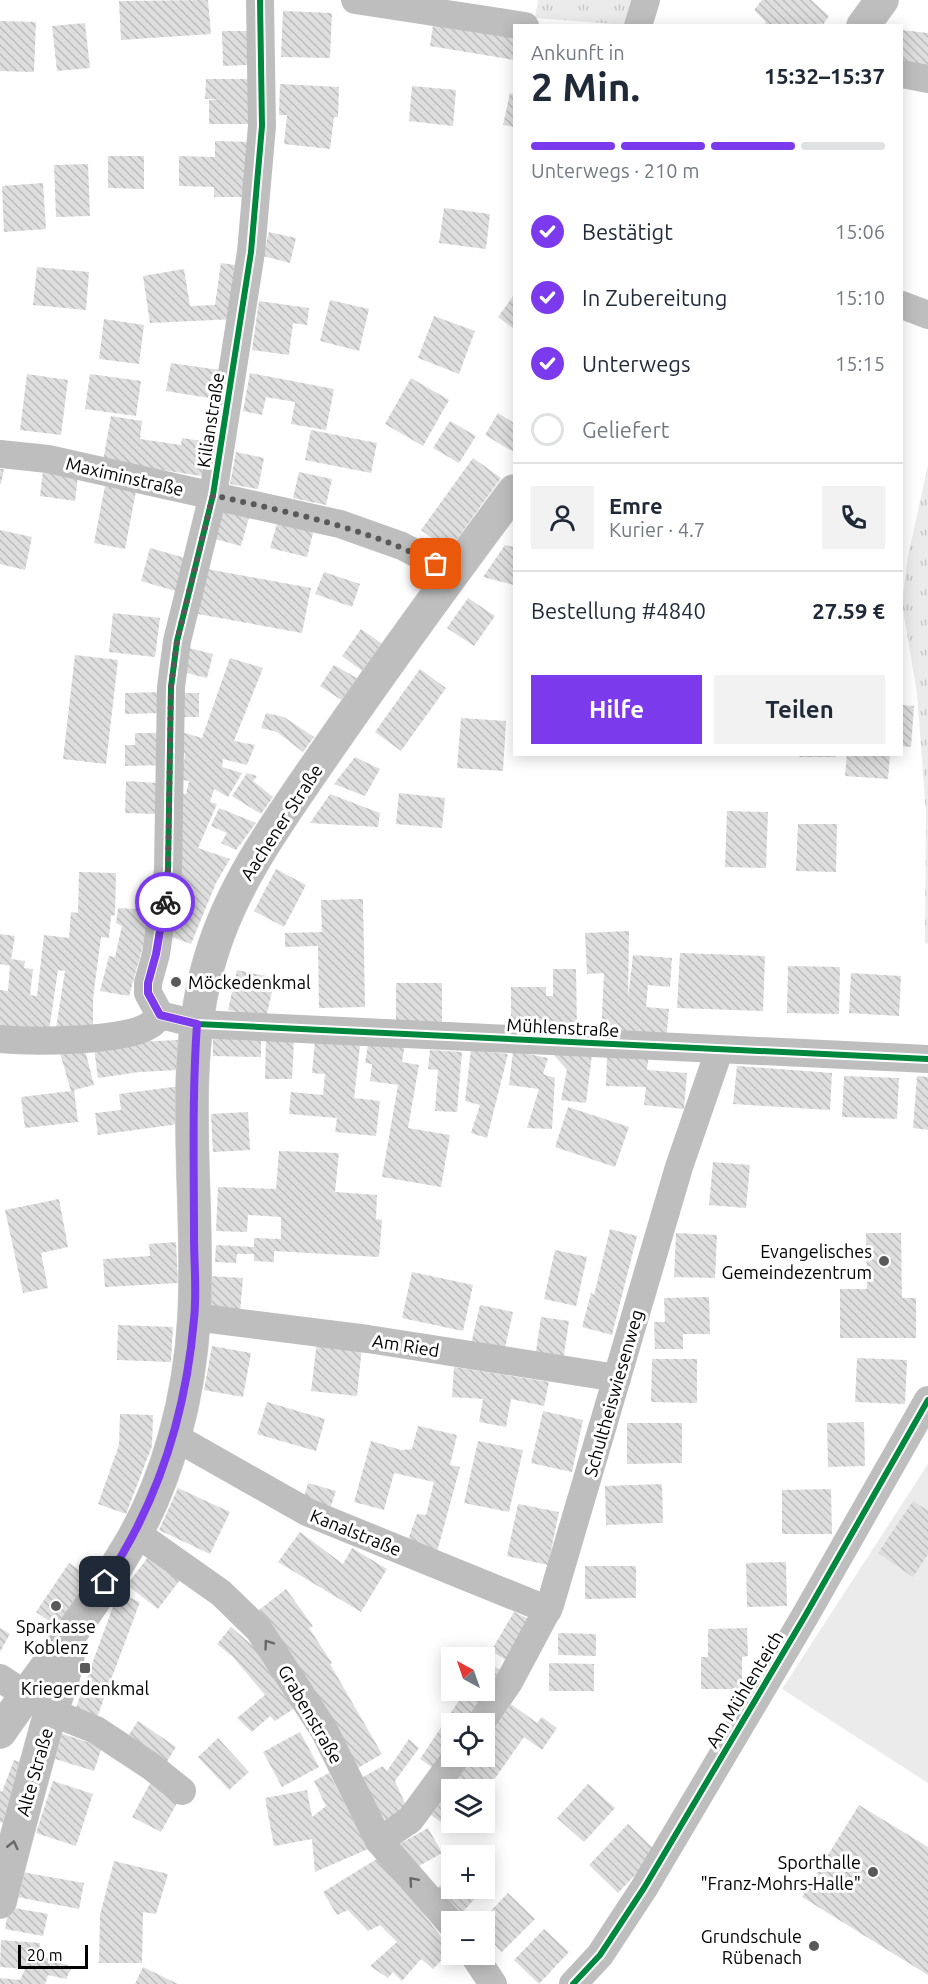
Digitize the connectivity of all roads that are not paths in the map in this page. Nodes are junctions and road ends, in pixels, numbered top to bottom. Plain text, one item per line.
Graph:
1 (260, 0) edge
2 (355, 0) edge
3 (646, 0) edge
4 (882, 0) edge
5 (513, 24) edge
6 (640, 24) edge
7 (864, 24) edge
8 (903, 74) edge
9 (928, 79) edge
10 (903, 305) edge
11 (928, 315) edge
12 (0, 454) edge
13 (513, 491) edge
14 (213, 495) junction
15 (453, 573) junction
16 (160, 1015) junction
17 (197, 1024) junction
18 (0, 1039) edge
19 (719, 1051) junction
20 (928, 1059) edge
21 (195, 1317) junction
22 (617, 1378) junction
23 (928, 1400) edge
24 (173, 1436) junction
25 (136, 1533) junction
26 (548, 1610) junction
27 (70, 1635) joint
28 (26, 1695) edge
29 (488, 1713) edge
30 (0, 1732) edge
31 (449, 1767) edge
32 (182, 1791) dead end
33 (379, 1841) junction
34 (0, 1902) edge
35 (441, 1912) edge
36 (481, 1965) edge
37 (494, 1984) edge
38 (573, 1984) edge

1 - 14 street, Kilianstraße
2 - 5 street
3 - 6 street
4 - 7 main road
8 - 9 street
10 - 11 street
12 - 14 street, Maximinstraße
13 - 15 main road, Aachener Straße
14 - 15 street, Maximinstraße
14 - 16 street, Kilianstraße
15 - 17 main road, Aachener Straße
16 - 17 street
16 - 18 street
17 - 19 street, Mühlenstraße
17 - 21 main road, Aachener Straße
19 - 20 street, Mühlenstraße
19 - 22 street, Schultheiswiesenweg
21 - 22 street, Am Ried
21 - 24 main road, Aachener Straße
22 - 26 street, Schultheiswiesenweg
23 - 38 street, Am Mühlenteich
24 - 25 main road, Aachener Straße
24 - 26 street, Kanalstraße
25 - 27 main road, Aachener Straße
33 -> 25 street, Grabenstraße
26 - 29 street, Schultheiswiesenweg
27 - 28 main road, Alte Straße
28 - 30 main road
28 - 32 street, Alte Straße
34 -> 28 main road, Alte Straße
31 - 33 street
35 -> 33 street, Grabenstraße
36 - 37 street

